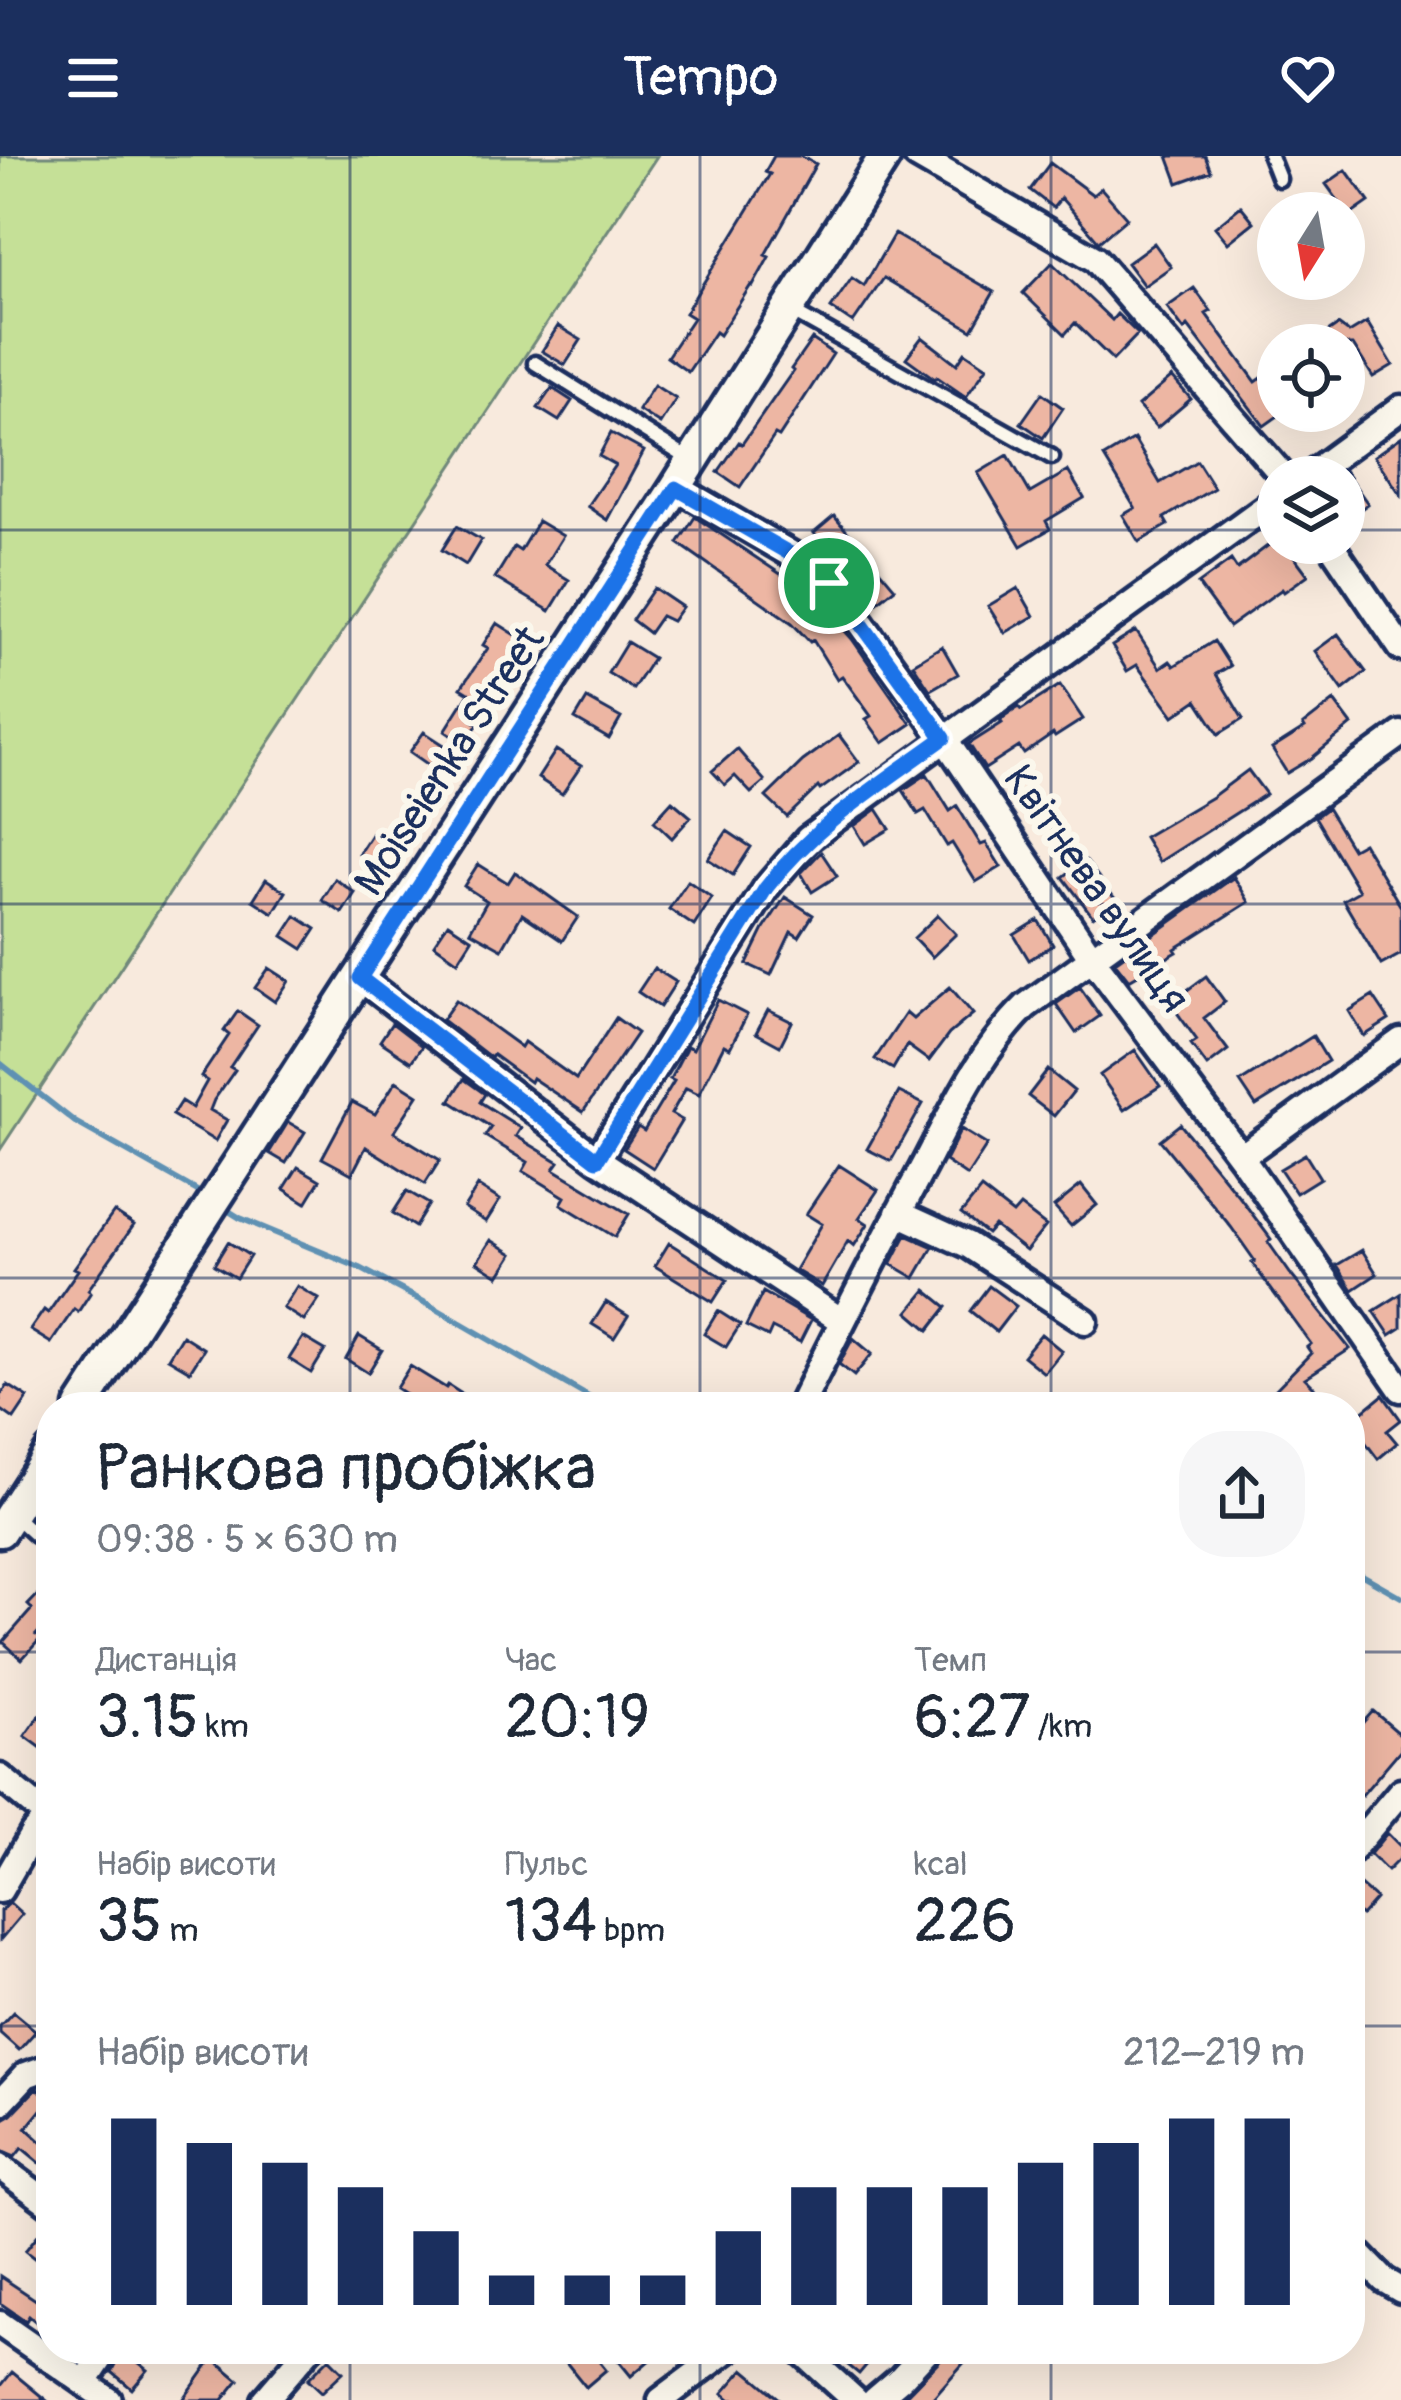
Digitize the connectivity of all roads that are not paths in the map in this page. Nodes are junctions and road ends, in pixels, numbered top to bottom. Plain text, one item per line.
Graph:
1 (885, 156) edge
2 (917, 156) edge
3 (1270, 156) edge
4 (1279, 179) dead end
5 (788, 310) junction
6 (535, 363) dead end
7 (1401, 408) edge
8 (1266, 456) edge
9 (1336, 456) edge
10 (1052, 457) dead end
11 (684, 474) junction
12 (1257, 513) edge
13 (1344, 564) edge
14 (1401, 648) edge
15 (1401, 734) edge
16 (944, 738) junction
17 (1092, 958) junction
18 (360, 978) junction
19 (1401, 1040) edge
20 (1241, 1157) junction
21 (597, 1160) junction
22 (898, 1214) junction
23 (842, 1321) junction
24 (1085, 1321) dead end
25 (1397, 1377) edge
26 (90, 1392) edge
27 (807, 1392) edge
28 (36, 1475) edge
29 (6, 1522) edge
30 (36, 1535) edge
31 (0, 1778) edge
32 (1401, 1791) edge
33 (36, 1817) edge
34 (1365, 1834) edge
35 (36, 1841) edge
36 (0, 1890) edge
37 (36, 2071) edge
38 (0, 2103) edge
39 (0, 2167) edge
40 (36, 2194) edge
41 (1365, 2261) edge
42 (1401, 2290) edge
43 (0, 2324) edge
44 (36, 2349) edge
45 (59, 2364) edge
46 (97, 2364) edge
47 (296, 2364) edge
48 (709, 2364) edge
49 (815, 2364) edge
50 (914, 2364) edge
51 (85, 2382) junction
52 (109, 2400) edge
53 (265, 2400) edge
54 (662, 2400) edge
55 (854, 2400) edge
56 (875, 2400) edge

1 - 5 street, Moiseienka Street
2 - 8 street
3 - 4 lane
5 - 10 lane
5 - 11 street, Moiseienka Street
6 - 11 lane
7 - 9 street
11 - 16 street, Квітнева вулиця
11 - 18 street, Moiseienka Street
12 - 16 street
13 - 14 street
15 - 17 street
16 - 17 street, Квітнева вулиця
16 - 21 street
17 - 20 street, Квітнева вулиця
17 - 22 street
18 - 21 street
18 - 26 street, Moiseienka Street
19 - 20 street
20 - 25 street, Квітнева вулиця
21 - 23 street
22 - 23 street
22 - 24 street
23 - 27 street
28 - 29 street
29 - 30 lane
31 - 33 street
32 - 34 street
35 - 36 street
37 - 38 street
39 - 40 street
41 - 42 street
43 - 44 street
45 - 51 street
46 - 51 street
47 - 53 street
48 - 54 street
49 - 55 street
50 - 56 street
51 - 52 street

